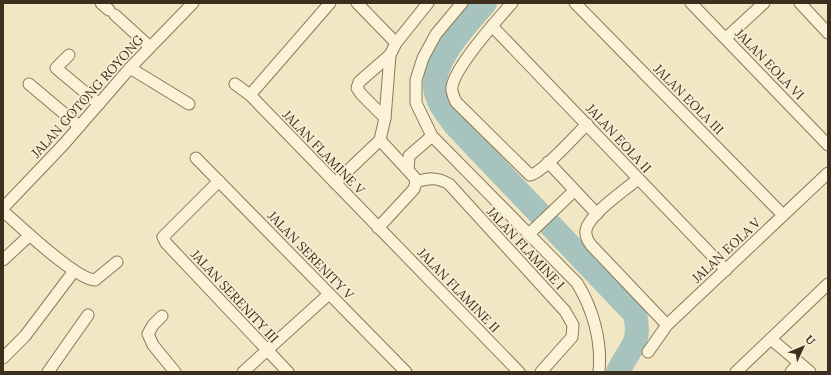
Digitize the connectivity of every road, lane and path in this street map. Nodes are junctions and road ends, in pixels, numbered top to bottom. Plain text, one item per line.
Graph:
1 (193, 3) edge
2 (330, 3) edge
3 (356, 3) edge
4 (428, 3) edge
5 (462, 3) edge
6 (512, 3) edge
7 (575, 3) edge
8 (691, 3) edge
9 (764, 3) edge
10 (800, 3) edge
11 (108, 9) edge
12 (492, 26) junction
13 (828, 32) edge
14 (726, 38) junction
15 (396, 43) junction
16 (150, 46) junction
17 (69, 55) dead end
18 (390, 55) junction
19 (130, 68) junction
20 (29, 84) dead end
21 (235, 84) dead end
22 (250, 95) junction
23 (99, 104) junction
24 (189, 104) dead end
25 (385, 118) junction
26 (587, 124) junction
27 (79, 126) junction
28 (432, 136) junction
29 (380, 140) junction
30 (828, 145) edge
31 (394, 154) junction
32 (409, 156) junction
33 (196, 158) dead end
34 (548, 162) junction
35 (408, 170) junction
36 (828, 173) edge
37 (638, 179) junction
38 (219, 181) junction
39 (416, 182) junction
40 (335, 183) junction
41 (574, 191) junction
42 (3, 208) edge
43 (3, 211) edge
44 (597, 214) junction
45 (783, 215) junction
46 (378, 228) junction
47 (532, 230) junction
48 (30, 235) junction
49 (3, 260) edge
50 (117, 262) dead end
51 (726, 270) junction
52 (74, 271) junction
53 (827, 285) edge
54 (329, 294) junction
55 (88, 315) dead end
56 (162, 316) dead end
57 (667, 325) junction
58 (771, 339) junction
59 (267, 350) junction
60 (648, 352) dead end
61 (3, 358) edge
62 (799, 363) junction
63 (287, 371) edge
64 (48, 372) edge
65 (175, 372) edge
66 (243, 372) edge
67 (406, 372) edge
68 (519, 372) edge
69 (541, 372) edge
70 (599, 372) edge
71 (736, 372) edge
72 (791, 372) edge
73 (810, 372) edge

1 - 16 street, JALAN GOTONG ROYONG
2 - 22 street
3 - 15 street
4 - 15 street
5 - 28 street
6 - 12 street
7 - 45 street, JALAN EOLA III
8 - 14 street, JALAN EOLA VI
9 - 14 street
10 - 13 street
11 - 16 street
12 - 26 street, JALAN EOLA II
12 - 34 street
14 - 30 street, JALAN EOLA VI
15 - 18 street
16 - 19 street, JALAN GOTONG ROYONG
17 - 23 street
18 - 25 street
18 - 25 street
19 - 23 street, JALAN GOTONG ROYONG
19 - 24 street
20 - 27 street
21 - 22 street, JALAN FLAMINE V
22 - 40 street, JALAN FLAMINE V
23 - 27 street, JALAN GOTONG ROYONG
25 - 29 street
26 - 34 street
26 - 37 street, JALAN EOLA II
27 - 42 street, JALAN GOTONG ROYONG
28 - 32 street
28 - 47 street
29 - 31 street
29 - 40 street
31 - 32 street
31 - 35 street
32 - 35 street
33 - 38 street, JALAN SERENITY V
34 - 41 street
35 - 39 street
36 - 45 street, JALAN EOLA V
37 - 44 street
37 - 51 street, JALAN EOLA II
38 - 54 street, JALAN SERENITY V
38 - 59 street, JALAN SERENITY III
39 - 46 street
39 - 69 street, JALAN FLAMINE I
40 - 46 street, JALAN FLAMINE V
41 - 44 street
41 - 47 street
43 - 48 street
44 - 57 street
45 - 51 street, JALAN EOLA V
46 - 68 street, JALAN FLAMINE II
47 - 70 street
48 - 49 street
48 - 52 street
50 - 52 street
51 - 57 street, JALAN EOLA V
52 - 61 street
53 - 58 street
54 - 59 street
54 - 67 street, JALAN SERENITY V
55 - 64 street
56 - 65 street
57 - 60 street, JALAN EOLA V
58 - 62 street
58 - 71 street
59 - 63 street, JALAN SERENITY III
59 - 66 street
62 - 72 street
62 - 73 street

